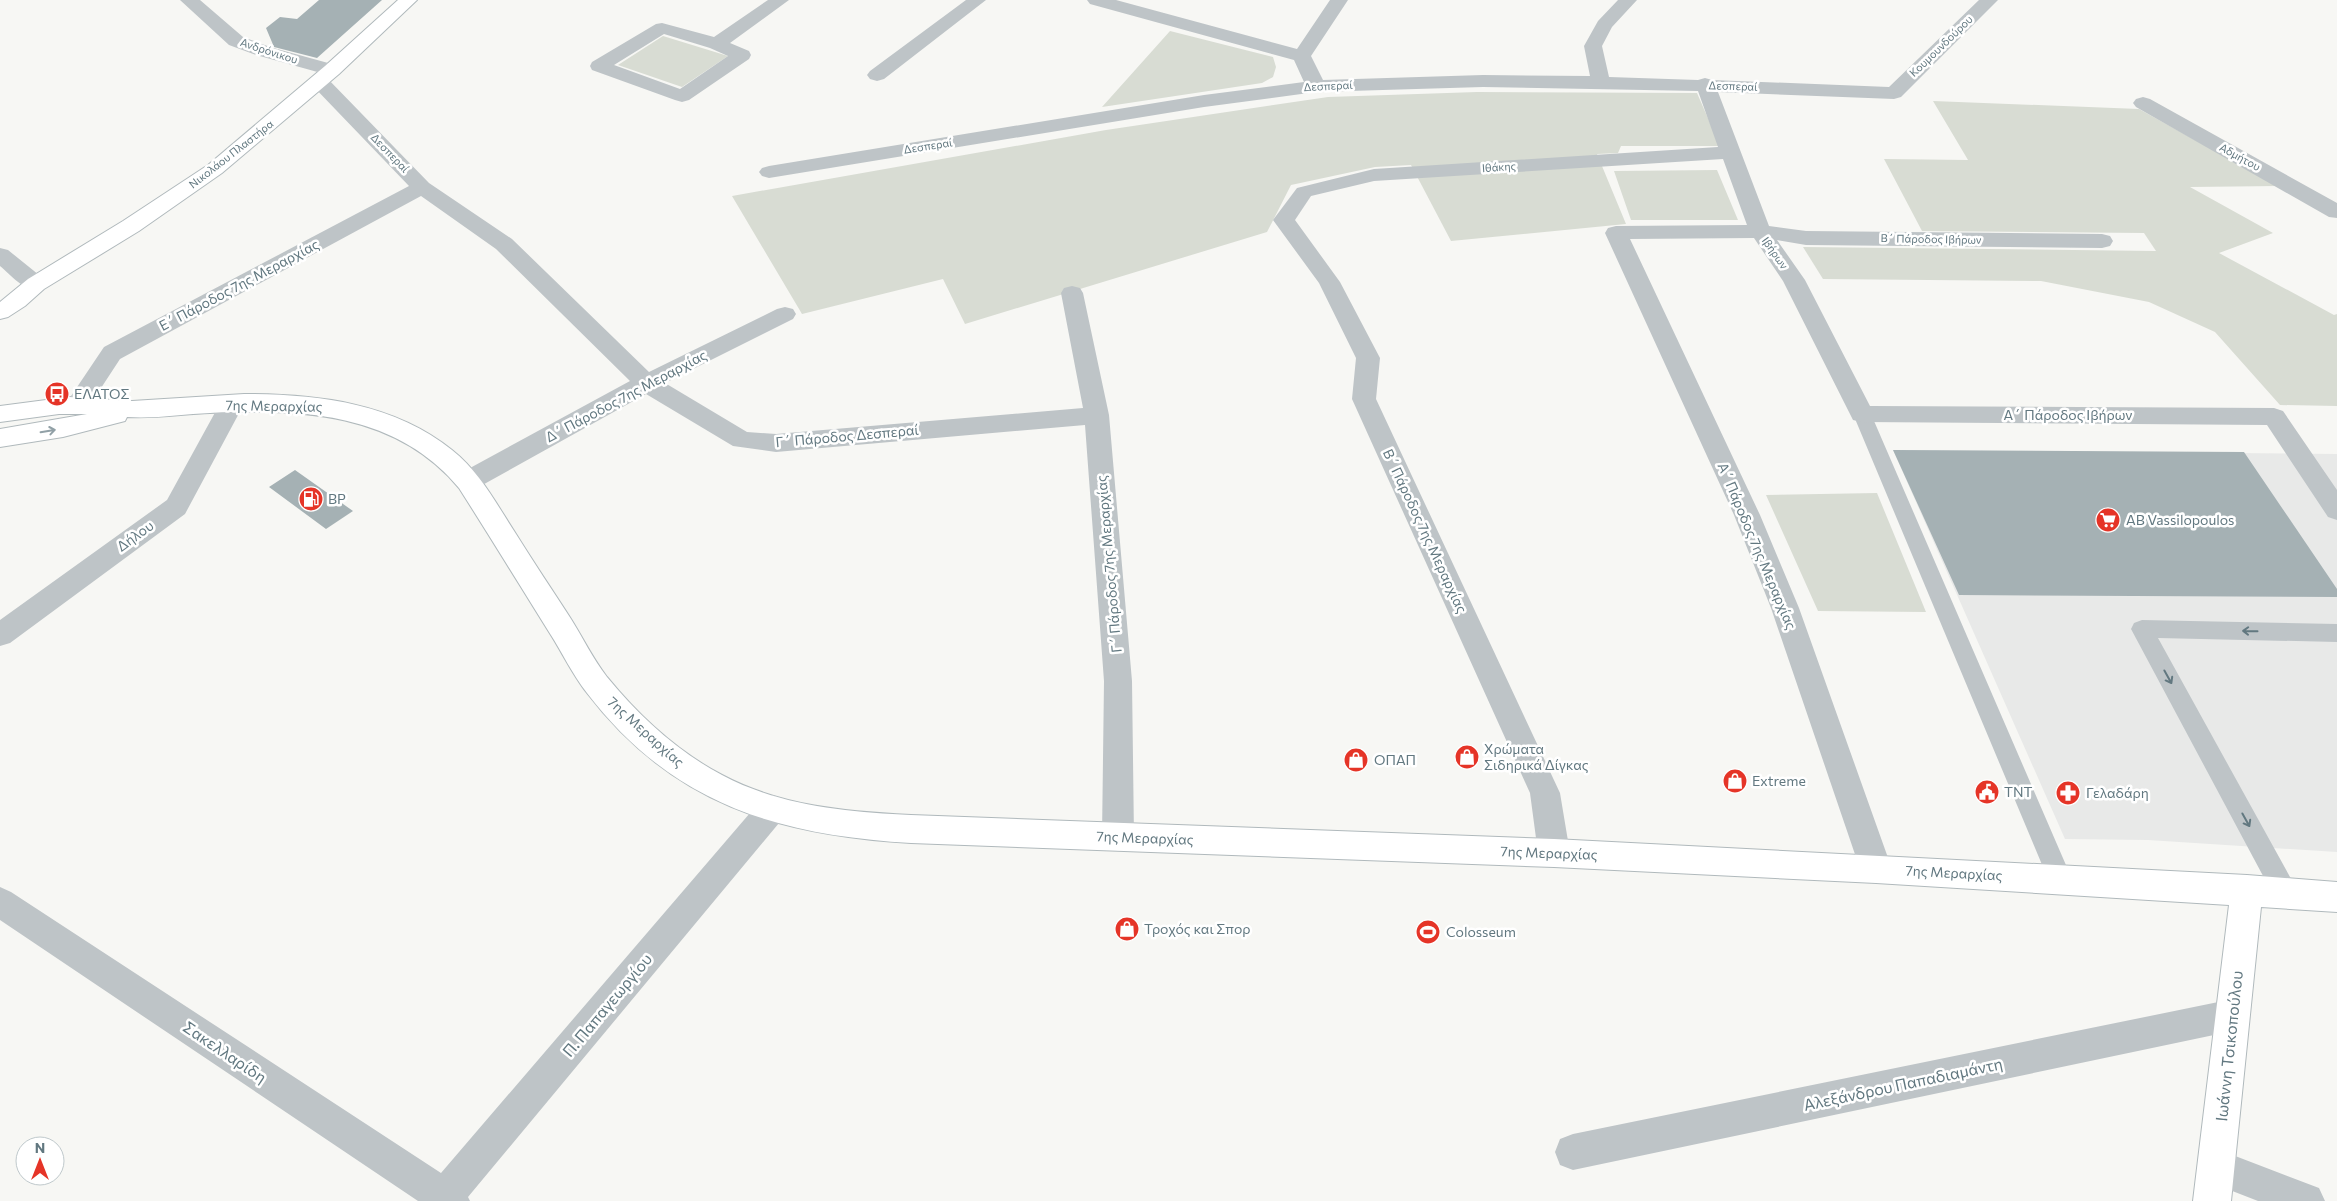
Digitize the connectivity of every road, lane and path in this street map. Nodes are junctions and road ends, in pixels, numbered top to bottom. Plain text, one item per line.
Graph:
1 (189, 0) edge
2 (408, 0) edge
3 (780, 0) edge
4 (977, 0) edge
5 (1096, 0) edge
6 (1339, 0) edge
7 (1628, 0) edge
8 (1989, 0) edge
9 (717, 44) junction
10 (1302, 56) junction
11 (876, 75) dead end
12 (326, 76) junction
13 (1601, 82) junction
14 (1705, 84) junction
15 (1316, 86) junction
16 (1894, 93) joint
17 (2143, 103) dead end
18 (1730, 152) junction
19 (769, 172) dead end
20 (422, 187) junction
21 (2337, 212) edge
22 (468, 217) joint
23 (1284, 220) joint
24 (1760, 231) junction
25 (1616, 233) joint
26 (2102, 241) dead end
27 (0, 255) edge
28 (36, 284) junction
29 (1072, 293) dead end
30 (0, 297) edge
31 (0, 312) edge
32 (785, 314) dead end
33 (646, 383) junction
34 (232, 404) junction
35 (77, 405) junction
36 (131, 409) junction
37 (0, 414) edge
38 (1862, 414) junction
39 (1097, 415) junction
40 (0, 438) edge
41 (468, 481) junction
42 (2337, 510) edge
43 (2337, 633) edge
44 (0, 635) edge
45 (773, 808) junction
46 (1118, 837) junction
47 (1554, 853) junction
48 (1876, 869) junction
49 (2060, 879) junction
50 (2246, 890) junction
51 (2286, 894) junction
52 (2337, 897) edge
53 (0, 902) edge
54 (2233, 1015) junction
55 (1573, 1152) dead end
56 (2215, 1184) edge
57 (446, 1200) edge
58 (2306, 1201) edge

1 - 12 street, Ανδρόνικου
2 - 12 main road, Νικολάου Πλαστήρα
3 - 9 street
4 - 11 street
5 - 10 street
6 - 10 street
7 - 13 street
8 - 16 street, Κουμουνδούρου
9 - 9 street
10 - 15 street
12 - 20 street, Δεσπεραί
12 - 28 main road, Νικολάου Πλαστήρα
13 - 14 street, Δεσπεραί
13 - 15 street, Δεσπεραί
14 - 16 street, Δεσπεραί
14 - 18 street, Ιβήρων
15 - 19 street, Δεσπεραί
17 - 21 street, Αδμήτου
18 - 23 street, Ιθάκης
18 - 24 street, Ιβήρων
20 - 22 street, Δεσπεραί
20 - 35 street, Ε΄ Πάροδος 7ης Μεραρχίας
22 - 33 street, Γ΄ Πάροδος Δεσπεραί
23 - 47 street, Β΄ Πάροδος 7ης Μεραρχίας
24 - 25 street, Β΄ Πάροδος Ιβήρων
24 - 26 street, Β΄ Πάροδος Ιβήρων
24 - 38 street, Ιβήρων
25 - 48 street, Α΄ Πάροδος 7ης Μεραρχίας
27 - 28 street
28 - 30 main road, Νικολάου Πλαστήρα
28 - 31 main road, Νικολάου Πλαστήρα
29 - 39 street, Γ΄ Πάροδος 7ης Μεραρχίας
32 - 33 street, Δ΄ Πάροδος 7ης Μεραρχίας
33 - 39 street, Γ΄ Πάροδος Δεσπεραί
33 - 41 street, Δ΄ Πάροδος 7ης Μεραρχίας
34 - 36 main road, 7ης Μεραρχίας
34 - 41 main road, 7ης Μεραρχίας
34 - 44 street, Δήλου
35 - 36 main road, 7ης Μεραρχίας
35 - 37 main road, 7ης Μεραρχίας
40 -> 36 main road, 7ης Μεραρχίας
38 - 42 street, Α΄ Πάροδος Ιβήρων
38 - 49 lane
39 - 46 street, Γ΄ Πάροδος 7ης Μεραρχίας
41 - 45 main road, 7ης Μεραρχίας
43 -> 51 lane
45 - 46 main road, 7ης Μεραρχίας
45 - 57 street, Π. Παπαγεωργίου
46 - 47 main road, 7ης Μεραρχίας
47 - 48 main road, 7ης Μεραρχίας
48 - 49 main road, 7ης Μεραρχίας
49 - 50 main road, 7ης Μεραρχίας
50 - 51 main road, 7ης Μεραρχίας
50 - 54 main road, Ιωάννη Τσικοπούλου
51 - 52 main road, 7ης Μεραρχίας
53 - 57 street, Σακελλαρίδη
54 - 55 street, Αλεξάνδρου Παπαδιαμάντη
54 - 56 main road, Ιωάννη Τσικοπούλου
56 - 58 street

